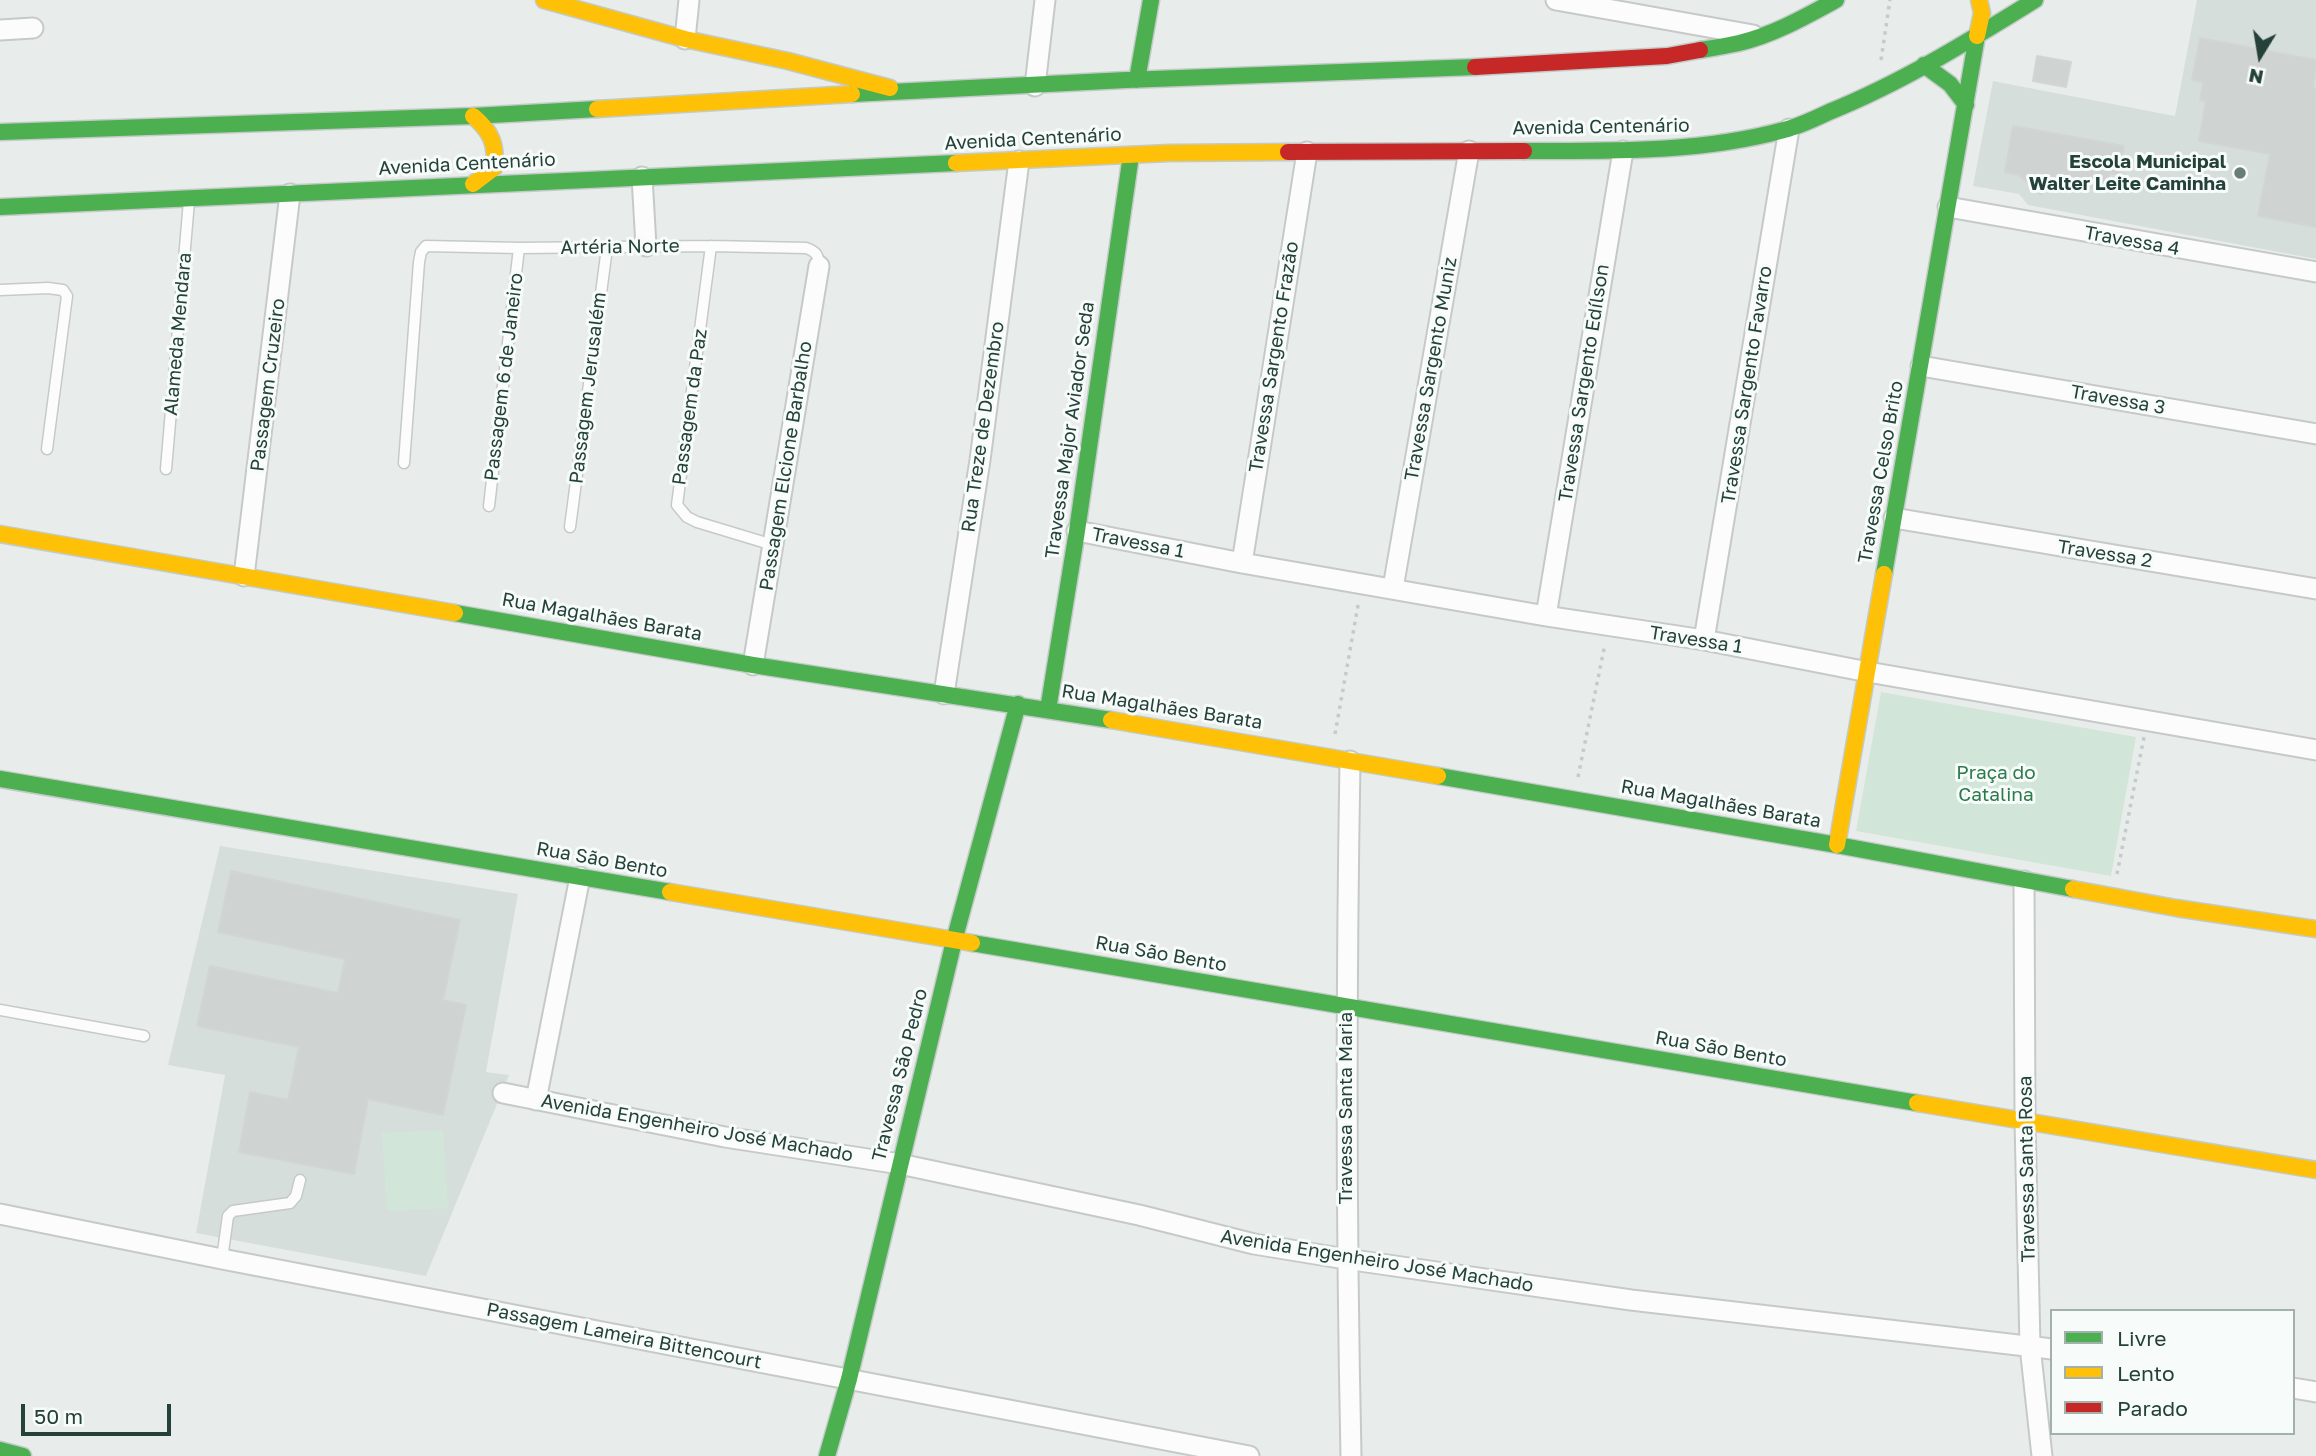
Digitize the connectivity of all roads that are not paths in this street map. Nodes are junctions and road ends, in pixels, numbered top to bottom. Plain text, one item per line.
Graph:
1 (544, 0) edge
2 (689, 0) edge
3 (1045, 0) edge
4 (1151, 0) edge
5 (1556, 0) edge
6 (1836, 0) edge
7 (1979, 0) edge
8 (2035, 0) edge
9 (1805, 9) edge
10 (33, 28) dead end
11 (0, 30) edge
12 (1761, 36) junction
13 (1977, 36) junction
14 (685, 39) junction
15 (778, 58) junction
16 (1924, 65) junction
17 (1137, 80) junction
18 (1035, 86) junction
19 (905, 92) junction
20 (759, 99) junction
21 (1966, 105) junction
22 (527, 113) junction
23 (473, 116) junction
24 (1789, 129) junction
25 (513, 131) dead end
26 (0, 132) edge
27 (1469, 150) junction
28 (1623, 151) junction
29 (1307, 152) junction
30 (1131, 155) junction
31 (1019, 160) junction
32 (516, 166) dead end
33 (642, 177) junction
34 (537, 182) junction
35 (473, 184) junction
36 (290, 194) junction
37 (189, 199) junction
38 (0, 207) edge
39 (1948, 207) junction
40 (646, 246) junction
41 (711, 246) junction
42 (519, 248) junction
43 (607, 248) junction
44 (819, 266) joint
45 (2316, 272) edge
46 (0, 290) edge
47 (1921, 366) junction
48 (2316, 434) edge
49 (47, 449) dead end
50 (404, 463) dead end
51 (166, 469) dead end
52 (489, 506) dead end
53 (1895, 519) junction
54 (570, 527) dead end
55 (1077, 531) junction
56 (0, 534) edge
57 (774, 545) junction
58 (1242, 563) junction
59 (244, 576) junction
60 (1393, 588) junction
61 (2316, 589) edge
62 (1546, 616) junction
63 (1704, 640) junction
64 (753, 665) junction
65 (1868, 672) junction
66 (944, 694) junction
67 (1018, 704) junction
68 (1048, 709) junction
69 (2316, 750) edge
70 (1350, 761) junction
71 (0, 779) edge
72 (1838, 845) junction
73 (580, 877) junction
74 (2024, 881) junction
75 (2316, 929) edge
76 (954, 941) junction
77 (1346, 1007) junction
78 (0, 1010) edge
79 (144, 1036) dead end
80 (503, 1093) dead end
81 (536, 1100) junction
82 (2025, 1121) junction
83 (900, 1164) junction
84 (2316, 1170) edge
85 (300, 1180) dead end
86 (0, 1214) edge
87 (222, 1259) junction
88 (1346, 1259) junction
89 (2030, 1346) junction
90 (2050, 1349) edge
91 (849, 1379) junction
92 (2295, 1388) edge
93 (2316, 1392) edge
94 (0, 1450) edge
95 (23, 1456) edge
96 (827, 1456) edge
97 (1249, 1456) edge
98 (1351, 1456) edge
99 (2042, 1456) edge

1 - 14 street
2 - 14 street
3 - 18 street
4 - 17 street
5 - 12 street
6 - 9 street
7 - 13 street, Travessa Celso Brito
8 - 13 street, Avenida Centenário
9 - 12 street
10 - 11 street
12 - 17 street
13 - 16 street, Avenida Centenário
13 - 21 street, Travessa Celso Brito
14 - 15 street
15 - 19 street
15 - 20 street
16 - 21 street
16 - 24 street, Avenida Centenário
17 - 18 street
18 - 19 street
19 - 20 street
20 - 22 street
21 - 39 street, Travessa Celso Brito
22 - 23 street
22 - 25 street
23 - 26 street
23 - 35 street
24 - 28 street, Avenida Centenário
24 - 63 street, Travessa Sargento Favarro
27 - 28 street, Avenida Centenário
27 - 29 street, Avenida Centenário
27 - 60 street, Travessa Sargento Muniz
28 - 62 street, Travessa Sargento Edílson
29 - 30 street, Avenida Centenário
29 - 58 street, Travessa Sargento Frazão
30 - 31 street, Avenida Centenário
30 - 55 street, Travessa Major Aviador Seda
31 - 33 street, Avenida Centenário
31 - 66 street, Rua Treze de Dezembro
32 - 34 street
33 - 34 street, Avenida Centenário
33 - 40 street
34 - 35 street, Avenida Centenário
35 - 36 street, Avenida Centenário
36 - 37 street, Avenida Centenário
36 - 59 street, Passagem Cruzeiro
37 - 38 street, Avenida Centenário
37 - 51 lane, Alameda Mendara
39 - 45 street, Travessa 4
39 - 47 street, Travessa Celso Brito
40 - 41 lane, Artéria Norte
40 - 43 lane, Artéria Norte
41 - 44 lane, Artéria Norte
41 - 57 lane, Passagem da Paz
42 - 43 lane, Artéria Norte
42 - 50 lane, Artéria Norte
42 - 52 lane, Passagem 6 de Janeiro
43 - 54 lane, Passagem Jerusalém
44 - 57 street, Passagem Elcione Barbalho
46 - 49 lane
47 - 48 street, Travessa 3
47 - 53 street, Travessa Celso Brito
53 - 61 street, Travessa 2
53 - 65 street, Travessa Celso Brito
55 - 58 street, Travessa 1
55 - 68 street, Travessa Major Aviador Seda
56 - 59 street, Rua Magalhães Barata
57 - 64 street, Passagem Elcione Barbalho
58 - 60 street, Travessa 1
59 - 64 street, Rua Magalhães Barata
60 - 62 street, Travessa 1
62 - 63 street, Travessa 1
63 - 65 street, Travessa 1
64 - 66 street, Rua Magalhães Barata
65 - 69 street, Travessa 1
65 - 72 street, Travessa Celso Brito
66 - 67 street, Rua Magalhães Barata
67 - 68 street, Rua Magalhães Barata
67 - 76 street, Travessa São Pedro
68 - 70 street, Rua Magalhães Barata
70 - 72 street, Rua Magalhães Barata
70 - 77 street, Travessa Santa Maria
71 - 73 street, Rua São Bento
72 - 74 street, Rua Magalhães Barata
73 - 76 street, Rua São Bento
73 - 81 street
74 - 75 street, Rua Magalhães Barata
74 - 82 street, Travessa Santa Rosa
76 - 77 street, Rua São Bento
76 - 83 street, Travessa São Pedro
77 - 82 street, Rua São Bento
77 - 88 street, Travessa Santa Maria
78 - 79 lane
80 - 81 street, Avenida Engenheiro José Machado
81 - 83 street, Avenida Engenheiro José Machado
82 - 84 street, Rua São Bento
82 - 89 street, Travessa Santa Rosa
83 - 88 street, Avenida Engenheiro José Machado
83 - 91 street, Travessa São Pedro
85 - 87 lane
86 - 87 street, Passagem Lameira Bittencourt
87 - 91 street, Passagem Lameira Bittencourt
88 - 89 street, Avenida Engenheiro José Machado
88 - 98 street, Travessa Santa Maria
89 - 90 street, Avenida Engenheiro José Machado
89 - 99 street, Travessa Santa Rosa
91 - 96 street, Travessa São Pedro
91 - 97 street, Passagem Lameira Bittencourt
92 - 93 street
94 - 95 street

